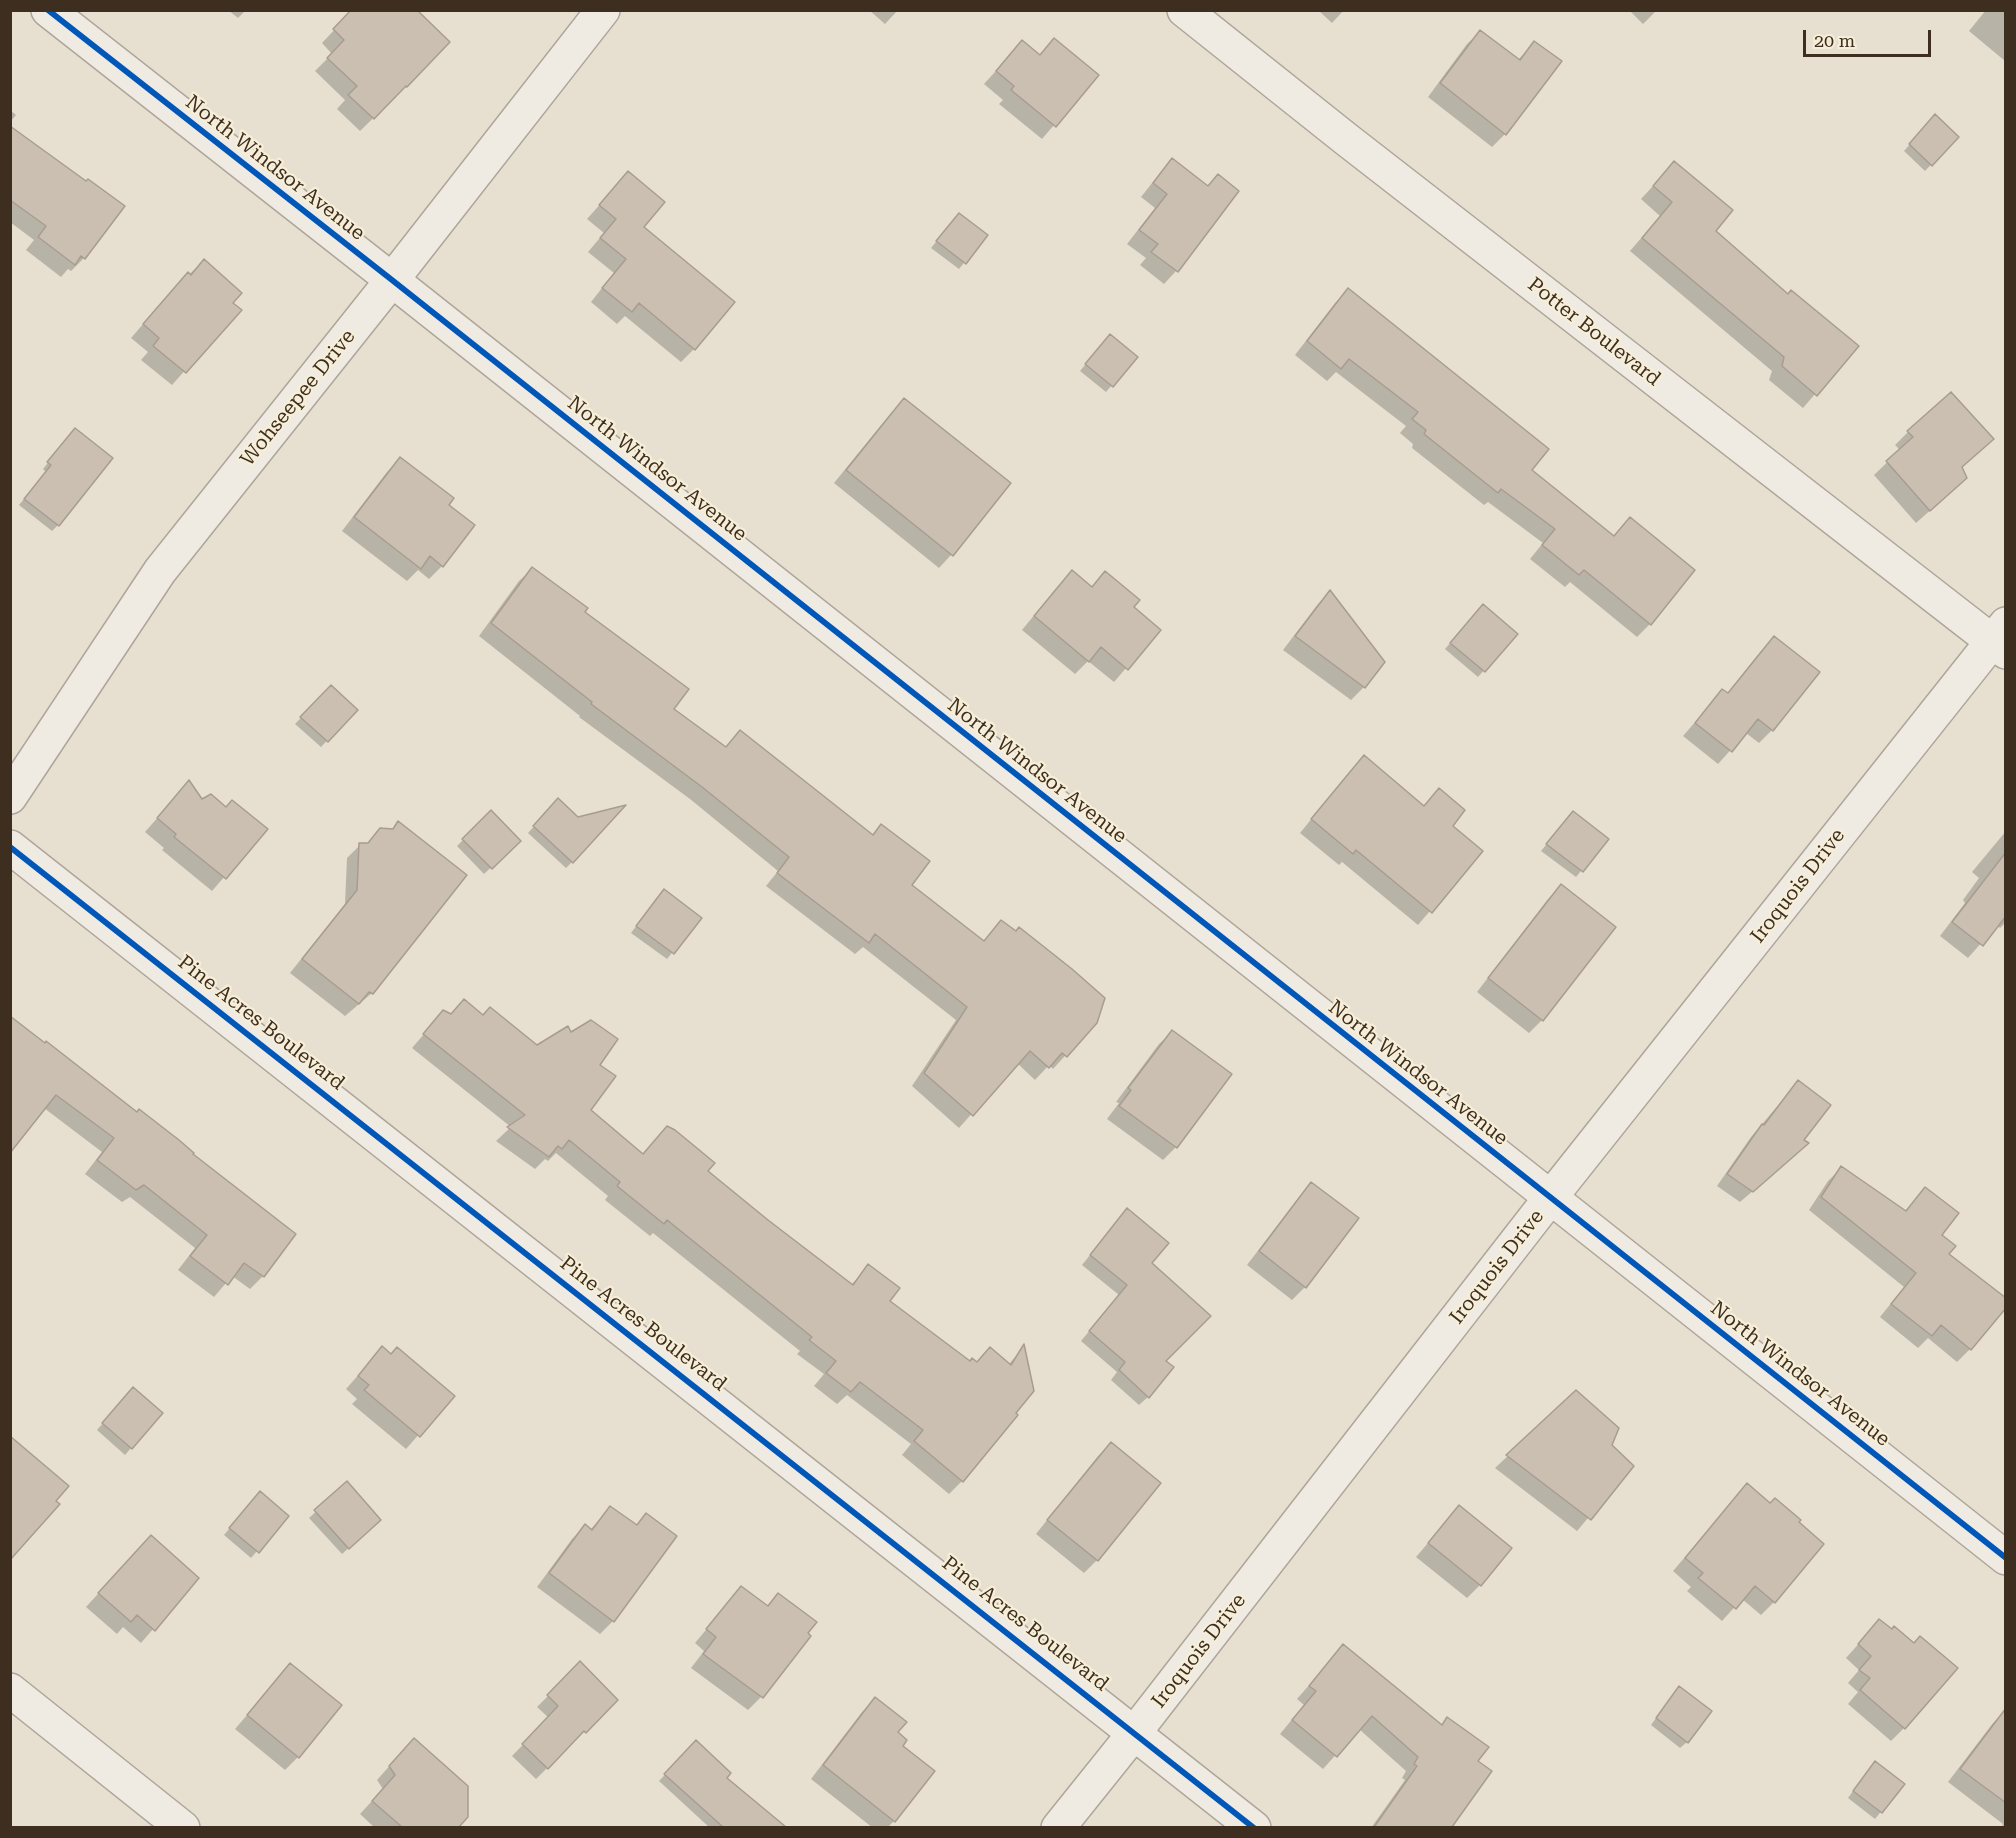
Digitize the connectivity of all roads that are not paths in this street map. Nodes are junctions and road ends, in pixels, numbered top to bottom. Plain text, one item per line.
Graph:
1 (48, 10) edge
2 (603, 10) edge
3 (1184, 10) edge
4 (392, 280) junction
5 (2001, 639) edge
6 (10, 797) edge
7 (10, 847) edge
8 (1550, 1198) junction
9 (2006, 1558) edge
10 (10, 1690) edge
11 (1135, 1732) junction
12 (183, 1827) edge
13 (1058, 1827) edge
14 (1254, 1827) edge

1 - 4 street, North Windsor Avenue
2 - 4 street, Wohseepee Drive
3 - 5 street, Potter Boulevard
4 - 6 street, Wohseepee Drive
4 - 8 street, North Windsor Avenue
5 - 8 street, Iroquois Drive
7 - 11 street, Pine Acres Boulevard
8 - 9 street, North Windsor Avenue
8 - 11 street, Iroquois Drive
10 - 12 street
11 - 13 street, Iroquois Drive
11 - 14 street, Pine Acres Boulevard

